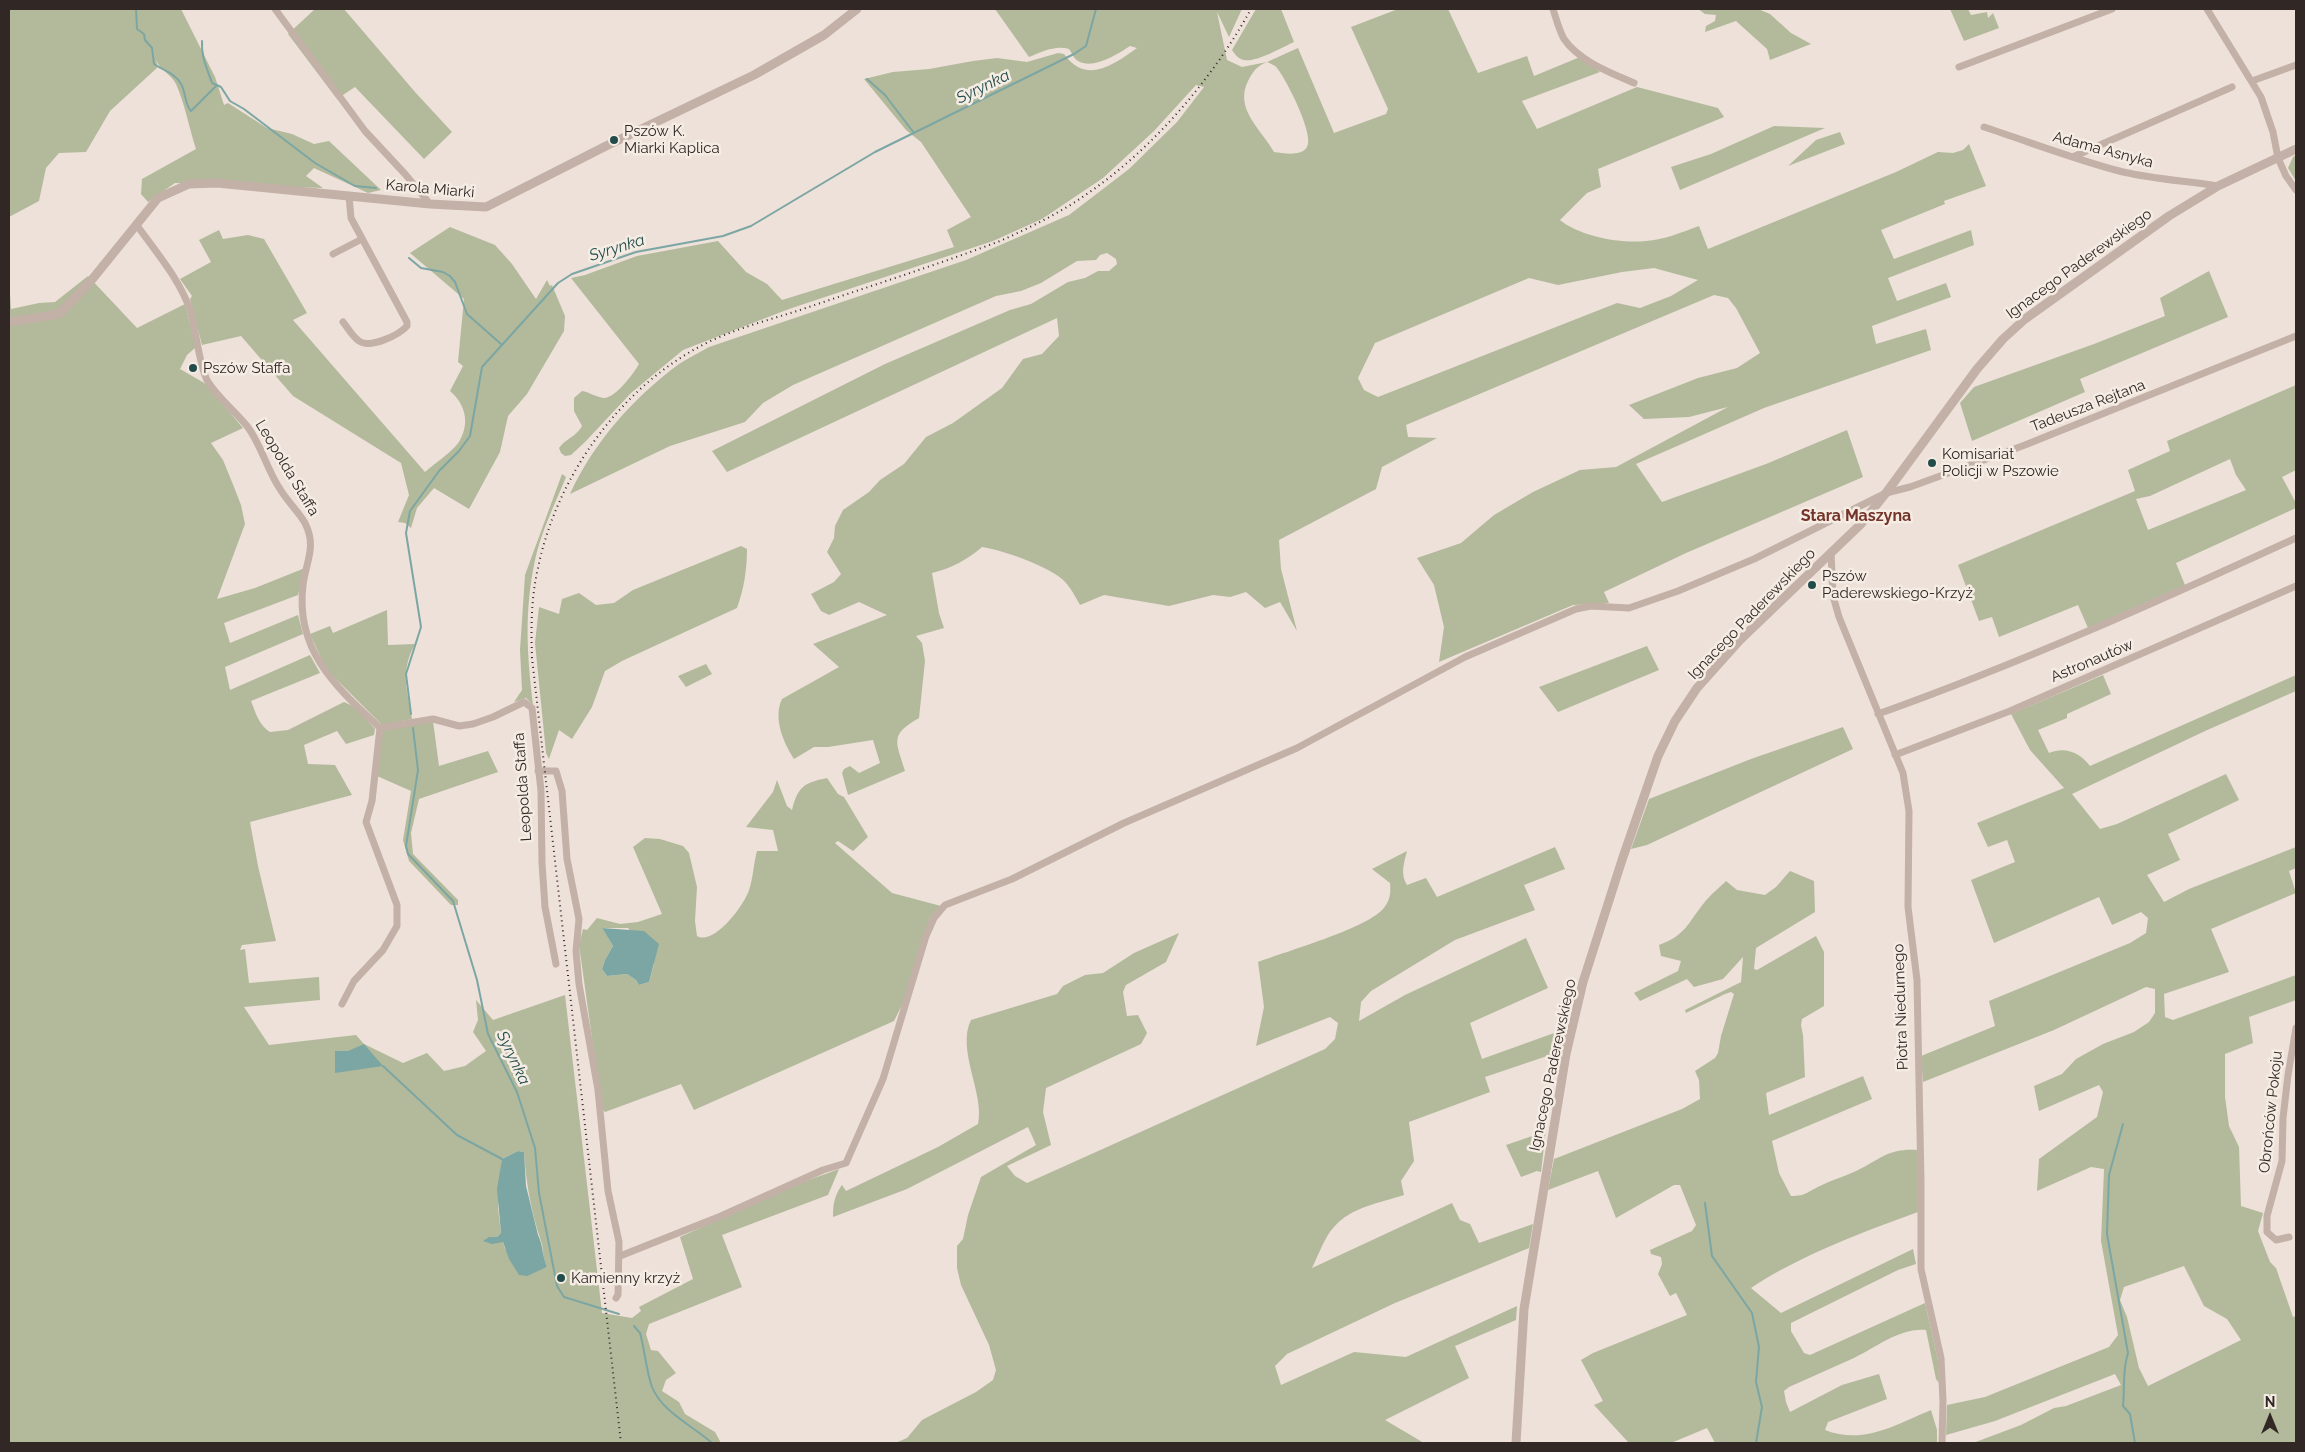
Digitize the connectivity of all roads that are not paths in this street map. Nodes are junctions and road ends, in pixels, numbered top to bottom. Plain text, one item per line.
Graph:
1 (275, 9) edge
2 (857, 9) edge
3 (1553, 9) edge
4 (2112, 9) edge
5 (2207, 9) edge
6 (2296, 65) edge
7 (1959, 68) dead end
8 (2252, 81) junction
9 (1634, 83) dead end
10 (2232, 87) dead end
11 (1984, 127) dead end
12 (2296, 149) edge
13 (2075, 156) junction
14 (2278, 158) junction
15 (2218, 186) junction
16 (2296, 190) edge
17 (349, 196) junction
18 (430, 204) junction
19 (136, 224) junction
20 (362, 238) junction
21 (333, 254) dead end
22 (9, 322) edge
23 (343, 322) dead end
24 (2296, 336) edge
25 (1886, 493) junction
26 (2296, 538) edge
27 (1831, 552) junction
28 (2296, 586) edge
29 (1878, 714) junction
30 (380, 728) junction
31 (1895, 755) junction
32 (538, 771) junction
33 (556, 964) dead end
34 (342, 1004) dead end
35 (2296, 1028) edge
36 (2289, 1237) dead end
37 (620, 1256) junction
38 (616, 1298) dead end
39 (1516, 1443) edge
40 (1942, 1443) edge

1 - 18 street
2 - 18 street, Karola Miarki
3 - 9 street
4 - 7 street
5 - 8 street
6 - 8 street
8 - 14 street
10 - 13 street
11 - 13 street, Adama Asnyka
12 - 14 street, Ignacego Paderewskiego
13 - 15 street, Adama Asnyka
14 - 15 street, Ignacego Paderewskiego
14 - 16 street
15 - 25 street, Ignacego Paderewskiego
17 - 18 street, Karola Miarki
17 - 19 street, Karola Miarki
17 - 20 street
19 - 22 street, Karola Miarki
19 - 30 street, Leopolda Staffa
20 - 21 street
20 - 23 street
24 - 25 street, Tadeusza Rejtana
25 - 27 street, Ignacego Paderewskiego
25 - 37 street, Tadeusza Rejtana
26 - 29 street
27 - 29 street, Piotra Niedurnego
27 - 39 street, Ignacego Paderewskiego
28 - 31 street, Astronautów
29 - 31 street, Piotra Niedurnego
30 - 32 street, Leopolda Staffa
30 - 34 street
31 - 40 street, Piotra Niedurnego
32 - 33 street, Leopolda Staffa
32 - 37 street
35 - 36 street, Obrońców Pokoju
37 - 38 street

